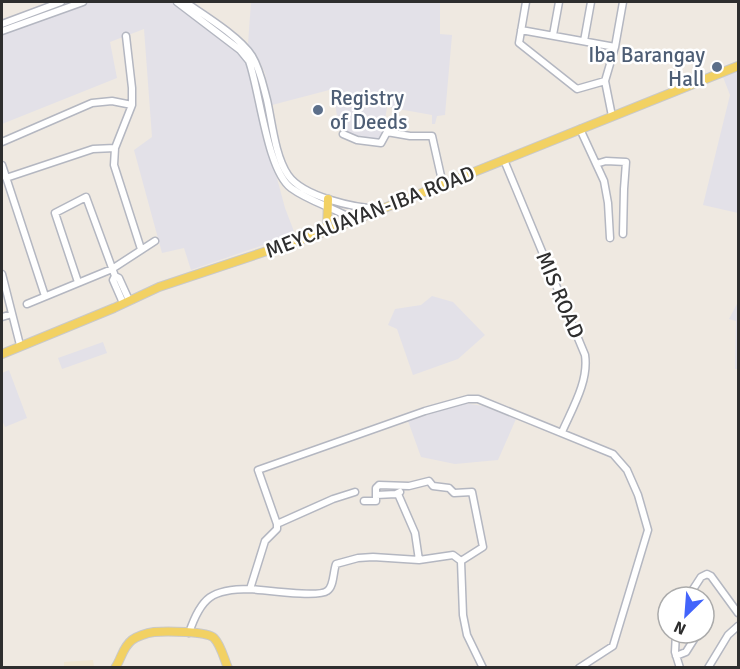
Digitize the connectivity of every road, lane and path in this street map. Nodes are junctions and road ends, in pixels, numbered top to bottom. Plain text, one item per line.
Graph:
1 (61, 2) edge
2 (83, 2) edge
3 (177, 2) edge
4 (185, 2) edge
5 (526, 2) edge
6 (559, 2) edge
7 (591, 2) edge
8 (623, 2) edge
9 (16, 23) junction
10 (2, 24) edge
11 (521, 30) junction
12 (2, 31) edge
13 (553, 35) junction
14 (126, 36) dead end
15 (584, 41) junction
16 (615, 47) junction
17 (738, 66) edge
18 (605, 81) junction
19 (132, 105) junction
20 (612, 116) junction
21 (580, 129) junction
22 (343, 134) dead end
23 (2, 142) edge
24 (116, 148) junction
25 (504, 160) junction
26 (596, 164) junction
27 (2, 165) edge
28 (6, 178) junction
29 (443, 185) junction
30 (328, 203) junction
31 (381, 210) junction
32 (354, 220) junction
33 (327, 231) junction
34 (623, 234) dead end
35 (610, 237) dead end
36 (155, 241) dead end
37 (141, 249) junction
38 (112, 269) junction
39 (2, 274) edge
40 (3, 282) edge
41 (78, 282) junction
42 (45, 296) junction
43 (126, 302) junction
44 (27, 304) dead end
45 (12, 314) junction
46 (2, 317) edge
47 (20, 345) junction
48 (2, 354) edge
49 (562, 432) junction
50 (403, 486) junction
51 (355, 492) dead end
52 (398, 494) junction
53 (376, 495) junction
54 (364, 501) dead end
55 (277, 524) junction
56 (419, 560) junction
57 (461, 561) junction
58 (696, 585) edge
59 (250, 589) junction
60 (738, 613) edge
61 (738, 626) edge
62 (189, 633) junction
63 (676, 645) edge
64 (690, 645) edge
65 (676, 656) junction
66 (117, 666) edge
67 (228, 668) edge
68 (483, 668) edge
69 (579, 668) edge
70 (680, 668) edge
71 (708, 668) edge

1 - 9 street
2 - 9 street
3 - 30 street
4 - 30 street
5 - 11 street
6 - 13 street
7 - 15 street
8 - 16 street
9 - 10 street
9 - 12 street
11 - 13 street
11 - 18 street
13 - 15 street
14 - 19 street
15 - 16 street
16 - 18 street
17 - 20 main road, MEYCAUAYAN-IBA ROAD
18 - 20 street
19 - 23 street
19 - 24 street
20 - 21 main road, MEYCAUAYAN-IBA ROAD
21 - 25 main road, MEYCAUAYAN-IBA ROAD
21 - 26 street
22 - 29 street
24 - 28 street
24 - 37 street
25 - 29 main road, MEYCAUAYAN-IBA ROAD
25 - 49 street, MIS ROAD
26 - 34 street
26 - 35 street
27 - 28 street
28 - 42 street
29 - 31 main road, MEYCAUAYAN-IBA ROAD
30 - 31 street
30 - 32 street
30 - 33 main road
31 - 32 main road, MEYCAUAYAN-IBA ROAD
32 - 33 main road, MEYCAUAYAN-IBA ROAD
33 - 43 main road, MEYCAUAYAN-IBA ROAD
36 - 37 street
37 - 38 street
38 - 41 street
38 - 41 street
38 - 43 street
39 - 40 street
40 - 45 street
41 - 42 street
42 - 44 street
43 - 47 main road, MEYCAUAYAN-IBA ROAD
45 - 46 street
45 - 47 street
47 - 48 main road, MEYCAUAYAN-IBA ROAD
49 - 55 street
49 - 69 street
50 - 52 street
50 - 53 street
50 - 57 street
51 - 55 street
52 - 53 street
52 - 56 street
53 - 54 street
55 - 59 street
56 - 57 street
56 - 59 street
57 - 68 street
58 - 60 street
59 - 62 street
61 - 71 street
62 - 66 main road
62 - 67 main road
63 - 65 street
64 - 65 street
65 - 70 street

